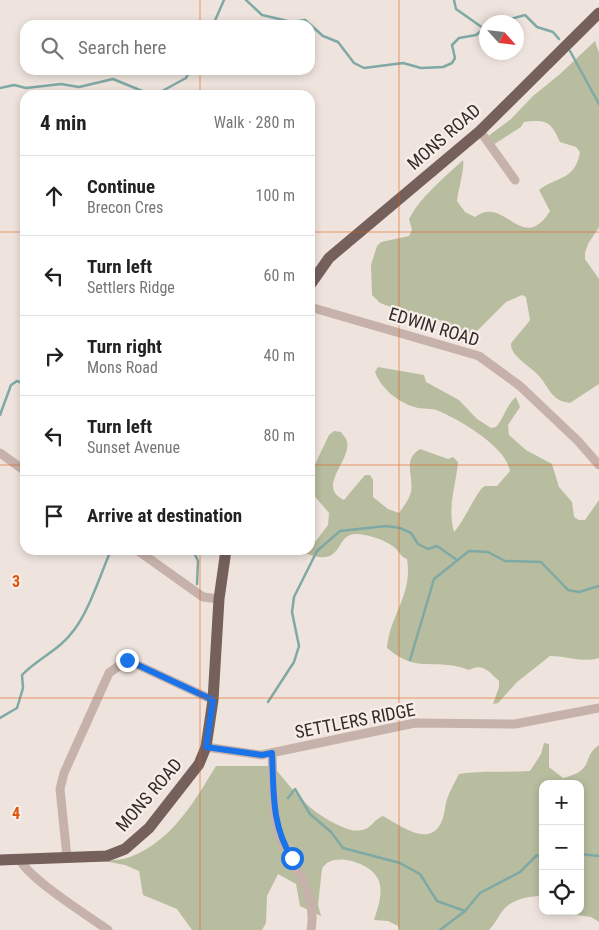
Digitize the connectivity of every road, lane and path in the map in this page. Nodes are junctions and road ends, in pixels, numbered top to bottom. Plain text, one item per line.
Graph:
1 (599, 13) edge
2 (480, 131) junction
3 (515, 180) dead end
4 (315, 278) edge
5 (315, 308) edge
6 (0, 453) edge
7 (599, 465) edge
8 (20, 467) edge
9 (144, 555) edge
10 (225, 555) edge
11 (219, 599) junction
12 (213, 700) junction
13 (599, 708) edge
14 (206, 747) junction
15 (272, 753) junction
16 (68, 857) junction
17 (20, 859) junction
18 (0, 860) edge
19 (108, 930) edge
20 (311, 930) edge

1 - 2 main road, MONS ROAD
2 - 3 street
2 - 4 main road, MONS ROAD
5 - 7 street, EDWIN ROAD
6 - 8 street
9 - 11 street
10 - 11 main road, MONS ROAD
11 - 12 main road, MONS ROAD
12 - 14 main road, MONS ROAD
12 - 16 street
13 - 15 street, SETTLERS RIDGE
14 - 15 street, SETTLERS RIDGE
14 - 16 main road, MONS ROAD
15 - 20 street
16 - 17 main road, MONS ROAD
17 - 18 main road, MONS ROAD
17 - 19 street

